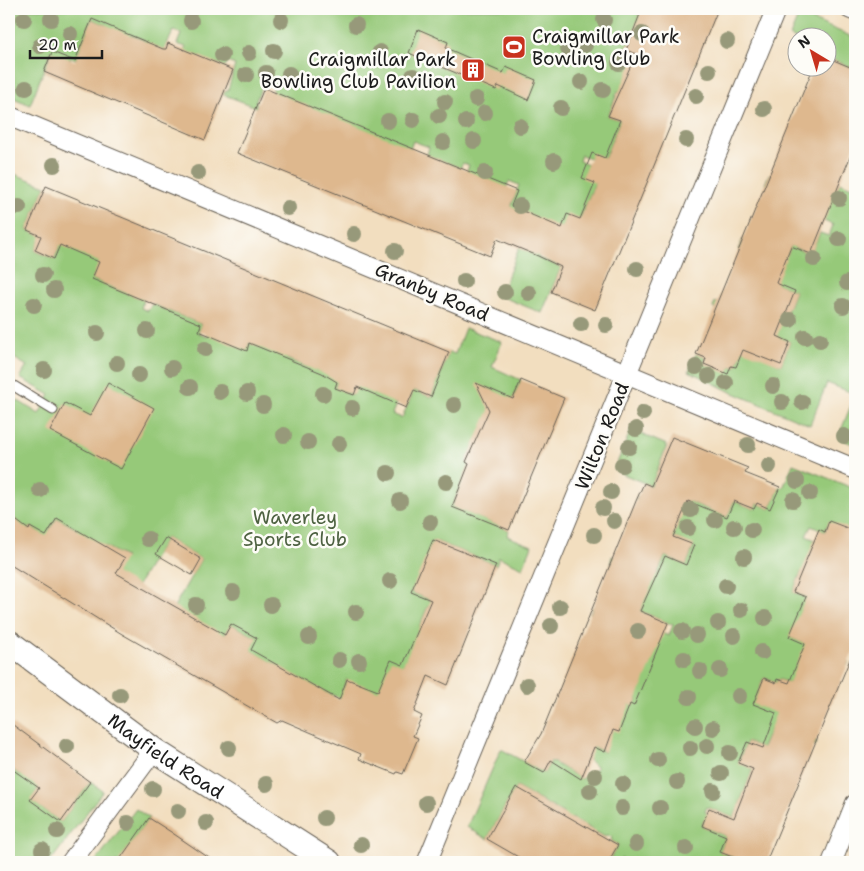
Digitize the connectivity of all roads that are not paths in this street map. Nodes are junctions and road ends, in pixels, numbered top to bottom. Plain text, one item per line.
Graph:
1 (776, 9) edge
2 (850, 9) edge
3 (855, 11) edge
4 (9, 116) edge
5 (627, 372) junction
6 (9, 383) edge
7 (53, 410) dead end
8 (855, 469) edge
9 (9, 642) edge
10 (154, 750) junction
11 (855, 804) edge
12 (71, 862) edge
13 (329, 862) edge
14 (427, 862) edge
15 (832, 862) edge

1 - 5 street, Wilton Road
2 - 3 street
4 - 5 street, Granby Road
5 - 8 street, Granby Road
5 - 14 street, Wilton Road
6 - 7 lane
9 - 10 street, Mayfield Road
10 - 12 street
10 - 13 street, Mayfield Road
11 - 15 street

